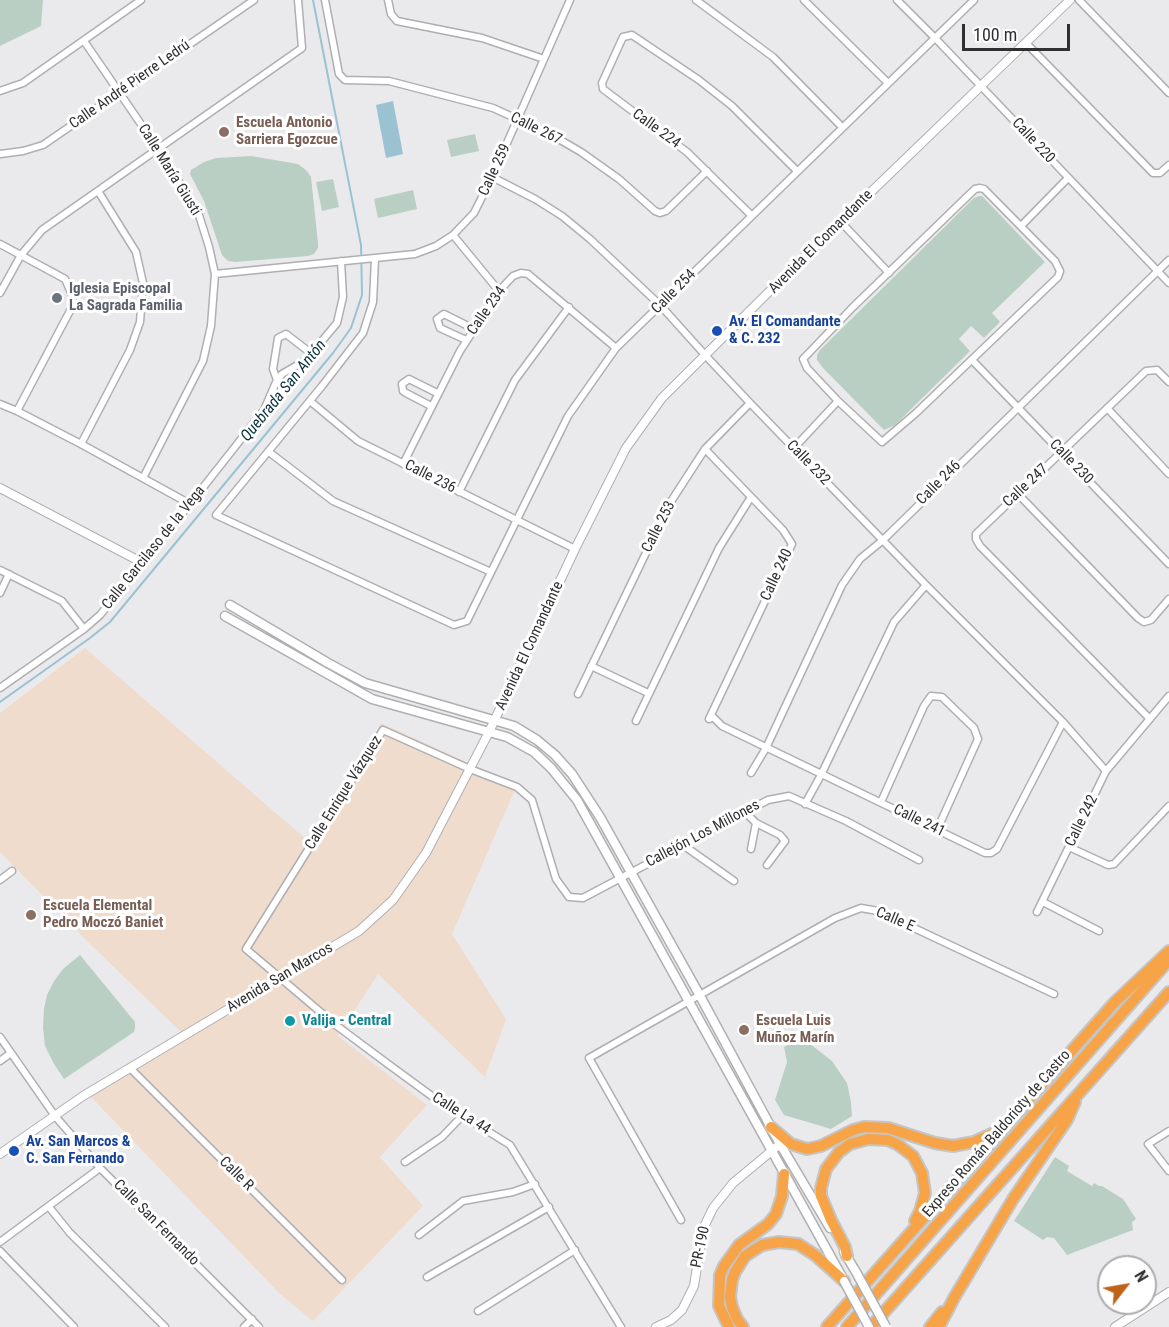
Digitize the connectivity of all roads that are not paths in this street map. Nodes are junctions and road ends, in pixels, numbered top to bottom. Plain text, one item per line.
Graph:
1 (141, 0) edge
2 (254, 0) edge
3 (298, 0) edge
4 (325, 0) edge
5 (388, 0) edge
6 (696, 0) edge
7 (804, 0) edge
8 (897, 0) edge
9 (974, 0) edge
10 (1070, 0) edge
11 (1079, 0) edge
12 (568, 1) edge
13 (935, 38) junction
14 (84, 41) junction
15 (1026, 43) junction
16 (544, 59) junction
17 (888, 83) junction
18 (981, 86) junction
19 (0, 91) edge
20 (1169, 93) edge
21 (119, 94) junction
22 (518, 119) junction
23 (842, 127) junction
24 (158, 149) junction
25 (0, 154) edge
26 (1169, 165) edge
27 (706, 171) junction
28 (797, 171) junction
29 (492, 177) junction
30 (1068, 178) junction
31 (98, 191) junction
32 (751, 215) junction
33 (840, 221) junction
34 (1021, 226) junction
35 (453, 235) junction
36 (0, 244) edge
37 (21, 255) junction
38 (373, 259) junction
39 (1169, 260) edge
40 (341, 261) junction
41 (1158, 270) junction
42 (889, 273) junction
43 (215, 274) junction
44 (1169, 283) edge
45 (500, 291) junction
46 (0, 293) edge
47 (662, 306) junction
48 (569, 307) junction
49 (474, 329) junction
50 (466, 340) junction
51 (616, 348) junction
52 (312, 354) junction
53 (706, 356) junction
54 (972, 360) junction
55 (277, 380) junction
56 (1169, 382) edge
57 (437, 393) junction
58 (310, 401) junction
59 (838, 401) junction
60 (750, 403) junction
61 (0, 404) edge
62 (431, 406) junction
63 (1017, 407) junction
64 (1107, 408) junction
65 (17, 411) junction
66 (81, 444) junction
67 (794, 448) junction
68 (705, 449) junction
69 (269, 452) junction
70 (1062, 452) junction
71 (403, 464) junction
72 (1169, 474) edge
73 (143, 478) junction
74 (0, 488) edge
75 (459, 492) junction
76 (1018, 494) junction
77 (751, 497) junction
78 (190, 504) junction
79 (517, 519) junction
80 (883, 540) junction
81 (575, 549) junction
82 (142, 563) junction
83 (1169, 564) edge
84 (0, 570) edge
85 (490, 572) junction
86 (9, 574) junction
87 (926, 585) junction
88 (0, 593) edge
89 (1169, 599) edge
90 (230, 605) joint
91 (225, 616) joint
92 (84, 629) junction
93 (591, 666) junction
94 (0, 688) edge
95 (648, 693) junction
96 (578, 694) dead end
97 (1169, 696) edge
98 (713, 717) joint
99 (1150, 719) junction
100 (495, 721) junction
101 (636, 722) dead end
102 (1063, 722) junction
103 (489, 732) junction
104 (766, 748) junction
105 (470, 769) junction
106 (1106, 771) junction
107 (751, 773) dead end
108 (822, 775) junction
109 (881, 802) junction
110 (805, 804) junction
111 (1169, 806) edge
112 (745, 812) junction
113 (756, 823) junction
114 (937, 830) junction
115 (683, 845) junction
116 (1069, 847) junction
117 (751, 849) dead end
118 (919, 860) dead end
119 (767, 865) dead end
120 (12, 871) dead end
121 (630, 872) junction
122 (620, 879) junction
123 (0, 880) edge
124 (734, 881) dead end
125 (1043, 902) junction
126 (1037, 912) dead end
127 (1099, 931) dead end
128 (246, 949) joint
129 (1169, 951) edge
130 (1169, 960) edge
131 (281, 978) junction
132 (703, 992) junction
133 (1169, 992) edge
134 (1054, 994) dead end
135 (687, 1002) junction
136 (0, 1037) edge
137 (11, 1053) junction
138 (0, 1061) edge
139 (130, 1068) junction
140 (1081, 1091) junction
141 (55, 1116) junction
142 (462, 1116) junction
143 (771, 1127) junction
144 (1002, 1128) junction
145 (1169, 1131) edge
146 (780, 1144) junction
147 (771, 1151) junction
148 (0, 1154) edge
149 (405, 1162) dead end
150 (100, 1168) junction
151 (1169, 1171) edge
152 (784, 1174) junction
153 (535, 1184) junction
154 (549, 1207) junction
155 (49, 1208) junction
156 (681, 1220) dead end
157 (419, 1235) dead end
158 (0, 1242) edge
159 (902, 1242) junction
160 (575, 1250) junction
161 (0, 1251) edge
162 (847, 1256) junction
163 (427, 1277) dead end
164 (342, 1280) dead end
165 (844, 1281) junction
166 (1169, 1292) edge
167 (954, 1298) junction
168 (478, 1311) dead end
169 (252, 1319) junction
170 (74, 1327) edge
171 (165, 1327) edge
172 (244, 1327) edge
173 (259, 1327) edge
174 (621, 1327) edge
175 (656, 1327) edge
176 (729, 1327) edge
177 (743, 1327) edge
178 (826, 1327) edge
179 (847, 1327) edge
180 (870, 1327) edge
181 (886, 1327) edge
182 (930, 1327) edge
183 (939, 1327) edge
184 (1114, 1327) edge

1 - 14 street
2 - 21 street, Calle André Pierre Ledrú
3 - 24 street
4 - 22 street, Calle 267
5 - 16 street
6 - 23 street
7 - 17 street
8 - 13 street, Calle 220
9 - 13 street, Calle 254
10 - 15 street, Avenida El Comandante
11 - 20 street
12 - 16 street, Calle 259
13 - 17 street, Calle 254
13 - 18 street, Calle 220
14 - 19 street
14 - 21 street, Calle María Giusti
15 - 18 street, Avenida El Comandante
15 - 26 street
16 - 22 street, Calle 259
17 - 23 street, Calle 254
18 - 30 street, Calle 220
18 - 33 street, Avenida El Comandante
21 - 24 street, Calle María Giusti
21 - 25 street, Calle André Pierre Ledrú
22 - 27 street, Calle 267
22 - 29 street, Calle 259
23 - 28 street, Calle 254
24 - 31 street
24 - 43 street, Calle María Giusti
27 - 28 street, Calle 224
27 - 32 street, Calle 224
28 - 32 street, Calle 254
29 - 35 street, Calle 259
29 - 47 street, Calle 232
30 - 34 street
30 - 41 street, Calle 220
31 - 37 street
31 - 66 street
32 - 47 street, Calle 254
33 - 42 street
33 - 53 street, Avenida El Comandante
34 - 42 street
34 - 54 street
35 - 38 street, Calle 259
35 - 45 street
36 - 37 street
37 - 46 street
37 - 65 street
38 - 40 street, Calle 259
38 - 58 street
39 - 41 street, Calle 246
40 - 43 street, Calle 259
40 - 52 street, Calle Garcilaso de la Vega
41 - 44 street, Calle 220
41 - 63 street, Calle 246
42 - 59 street
43 - 73 street, Calle María Giusti
45 - 48 street, Calle 234
45 - 49 street, Calle 234
47 - 51 street, Calle 254
47 - 53 street, Calle 232
48 - 51 street, Calle 234
48 - 75 street
49 - 50 street, Calle 234
49 - 50 street
50 - 57 street, Calle 234
51 - 79 street, Calle 254
52 - 55 street, Calle Garcilaso de la Vega
52 - 55 street, Calle Garcilaso de la Vega
53 - 60 street, Calle 232
53 - 81 street, Avenida El Comandante
54 - 59 street
54 - 63 street, Calle 230
55 - 78 street, Calle Garcilaso de la Vega
56 - 64 street, Calle 247
57 - 62 street, Calle 234
57 - 62 street
58 - 69 street
58 - 71 street, Calle 236
59 - 67 street
60 - 67 street, Calle 232
60 - 68 street, Calle 253
61 - 65 street
62 - 71 street, Calle 234
63 - 70 street, Calle 230
63 - 80 street, Calle 246
64 - 70 street, Calle 247
64 - 72 street
65 - 66 street
66 - 73 street
67 - 80 street, Calle 232
68 - 77 street, Calle 240
68 - 93 street, Calle 253
69 - 85 street
69 - 85 street, Calle 254
70 - 76 street, Calle 247
70 - 83 street, Calle 230
71 - 75 street, Calle 236
73 - 78 street
74 - 82 street
75 - 79 street, Calle 236
76 - 89 street
76 - 99 street, Calle 247
77 - 95 street
77 - 98 street, Calle 240
78 - 82 street, Calle Garcilaso de la Vega
79 - 81 street, Calle 236
79 - 85 street, Calle 254
80 - 87 street, Calle 232
80 - 104 street, Calle 246
81 - 100 street, Avenida El Comandante
82 - 92 street, Calle Garcilaso de la Vega
84 - 86 street
86 - 88 street
86 - 92 street
87 - 102 street, Calle 232
87 - 108 street
90 - 91 street
90 - 100 main road
91 - 103 main road
92 - 94 street, Calle Garcilaso de la Vega
93 - 95 street
93 - 96 street
95 - 101 street
97 - 99 street, Calle 242
98 - 104 street, Calle 241
99 - 106 street, Calle 242
100 - 103 street, Avenida El Comandante
100 - 121 main road
102 - 106 street, Calle 232
102 - 114 street, Calle 241
103 - 105 street, Avenida San Marcos
103 - 122 main road
104 - 107 street, Calle 246
104 - 108 street, Calle 241
105 - 122 street, Calle Enrique Vázquez
105 - 128 street, Calle Enrique Vázquez
105 - 131 street, Avenida San Marcos
106 - 116 street, Calle 242
108 - 109 street, Calle 241
108 - 110 street
109 - 114 street, Calle 241
109 - 114 street
110 - 112 street, Callejón Los Millones
110 - 118 street, Callejón Los Millones
111 - 116 street
112 - 113 street
112 - 115 street, Callejón Los Millones
113 - 117 street
113 - 119 street
115 - 121 street, Callejón Los Millones
115 - 124 street
116 - 125 street, Calle 242
120 - 123 street
121 - 122 street, Callejón Los Millones
121 - 132 main road
122 - 135 main road
125 - 126 street, Calle 242
125 - 127 street
128 - 131 street, Calle La 44
129 - 144 highway
130 - 179 highway, Expreso Román Baldorioty de Castro
131 - 139 street, Avenida San Marcos
131 - 142 street, Calle La 44
132 - 134 street, Calle E
132 - 135 street
132 - 143 main road
133 - 140 highway
135 - 147 main road
135 - 156 street
136 - 137 street, Calle San Fernando
137 - 138 street
137 - 141 street, Calle San Fernando
139 - 141 street, Avenida San Marcos
139 - 164 street, Calle R
140 - 167 highway
140 - 180 highway
141 - 148 street, Avenida San Marcos
141 - 150 street, Calle San Fernando
142 - 149 street
142 - 153 street, Calle La 44
143 - 144 highway
143 - 146 main road
144 - 159 highway
145 - 151 street
146 - 147 street, PR-190 / PR-190
146 - 162 main road
147 - 152 main road
147 - 175 street, PR-190 / PR-190
150 - 155 street
150 - 169 street, Calle San Fernando
152 - 165 main road
152 - 176 highway
153 - 154 street, Calle La 44
153 - 157 street
154 - 160 street, Calle La 44
154 - 163 street
155 - 158 street
155 - 171 street
159 - 162 highway
159 - 178 highway
160 - 168 street
160 - 174 street, Calle La 44
161 - 170 street
162 - 181 main road, bridge
165 - 177 highway
165 - 180 main road, bridge
166 - 184 street
167 - 182 highway
167 - 183 highway
169 - 172 street
169 - 173 street, Calle San Fernando

